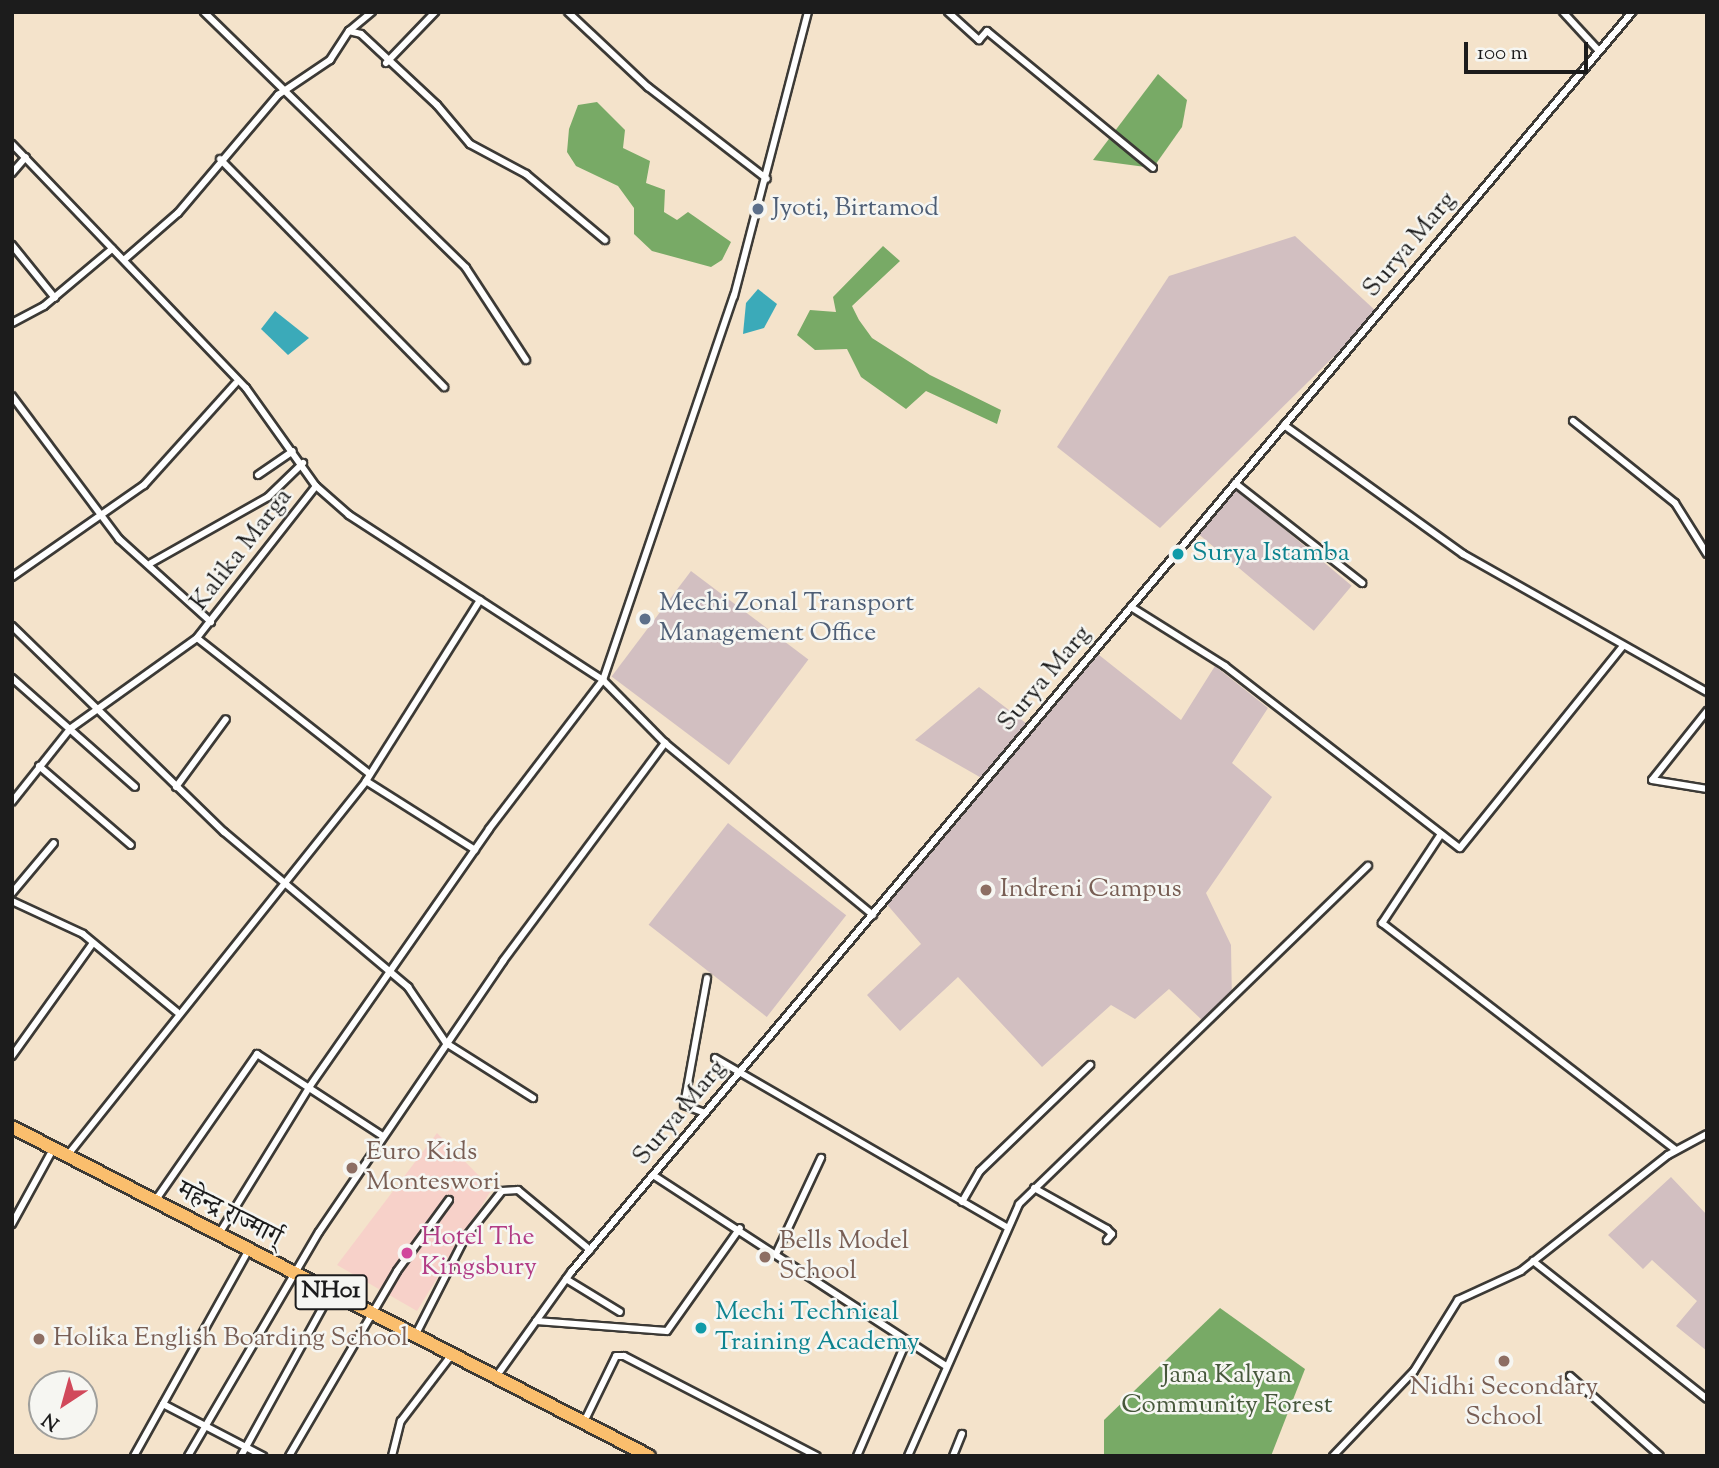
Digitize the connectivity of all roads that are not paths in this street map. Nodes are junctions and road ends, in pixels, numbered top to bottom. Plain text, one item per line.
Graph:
1 (204, 12) edge
2 (372, 12) edge
3 (435, 12) edge
4 (568, 12) edge
5 (808, 12) edge
6 (948, 12) edge
7 (1563, 12) edge
8 (1632, 12) edge
9 (349, 31) junction
10 (1599, 51) junction
11 (386, 63) junction
12 (286, 92) junction
13 (12, 144) edge
14 (26, 157) junction
15 (220, 159) junction
16 (1153, 168) dead end
17 (12, 173) edge
18 (766, 179) junction
19 (605, 240) dead end
20 (12, 245) edge
21 (112, 249) junction
22 (125, 259) junction
23 (55, 298) junction
24 (12, 323) edge
25 (526, 360) dead end
26 (236, 383) junction
27 (444, 387) dead end
28 (12, 396) edge
29 (1573, 421) dead end
30 (1284, 425) junction
31 (293, 451) junction
32 (303, 463) junction
33 (258, 475) dead end
34 (1235, 483) junction
35 (316, 486) junction
36 (99, 516) junction
37 (1707, 554) edge
38 (151, 563) junction
39 (12, 577) edge
40 (1362, 583) dead end
41 (480, 600) junction
42 (1131, 607) junction
43 (212, 622) junction
44 (12, 626) edge
45 (197, 638) junction
46 (1622, 647) junction
47 (12, 678) edge
48 (603, 680) junction
49 (1707, 692) edge
50 (96, 708) junction
51 (1707, 710) edge
52 (226, 719) dead end
53 (70, 729) junction
54 (665, 743) junction
55 (39, 766) junction
56 (368, 778) junction
57 (135, 786) dead end
58 (176, 787) junction
59 (1707, 789) edge
60 (12, 802) edge
61 (1441, 834) junction
62 (54, 843) dead end
63 (131, 845) dead end
64 (475, 850) junction
65 (1368, 866) dead end
66 (286, 883) junction
67 (12, 893) edge
68 (12, 901) edge
69 (873, 915) junction
70 (93, 943) junction
71 (390, 973) junction
72 (707, 978) dead end
73 (177, 1012) junction
74 (446, 1043) junction
75 (12, 1056) edge
76 (715, 1058) dead end
77 (1090, 1065) dead end
78 (738, 1073) junction
79 (310, 1086) junction
80 (533, 1098) dead end
81 (705, 1113) junction
82 (12, 1126) edge
83 (1707, 1134) edge
84 (383, 1136) junction
85 (54, 1148) junction
86 (1676, 1150) junction
87 (67, 1156) junction
88 (821, 1158) dead end
89 (653, 1175) junction
90 (1034, 1188) junction
91 (449, 1200) dead end
92 (154, 1202) junction
93 (962, 1202) junction
94 (12, 1224) edge
95 (1006, 1227) junction
96 (740, 1228) junction
97 (218, 1236) junction
98 (1107, 1240) dead end
99 (590, 1250) junction
100 (248, 1251) junction
101 (777, 1252) junction
102 (1533, 1261) junction
103 (293, 1274) junction
104 (566, 1279) junction
105 (331, 1292) junction
106 (620, 1312) dead end
107 (372, 1313) junction
108 (536, 1321) junction
109 (415, 1336) junction
110 (908, 1339) junction
111 (450, 1357) junction
112 (946, 1366) junction
113 (1570, 1376) dead end
114 (496, 1377) junction
115 (1707, 1399) edge
116 (163, 1404) junction
117 (584, 1423) junction
118 (205, 1425) junction
119 (962, 1434) dead end
120 (246, 1447) junction
121 (1337, 1455) edge
122 (134, 1456) edge
123 (188, 1456) edge
124 (241, 1456) edge
125 (263, 1456) edge
126 (289, 1456) edge
127 (392, 1456) edge
128 (649, 1456) edge
129 (817, 1456) edge
130 (858, 1456) edge
131 (908, 1456) edge
132 (953, 1456) edge
133 (1660, 1456) edge

1 - 12 street
2 - 9 street
3 - 11 street
4 - 18 street
5 - 18 street
6 - 16 street
7 - 10 street
8 - 10 street, Surya Marg
9 - 11 street
9 - 12 street
10 - 30 street, Surya Marg
11 - 19 street
12 - 15 street
12 - 25 street
13 - 14 street, Kalika Marga
14 - 17 street
14 - 21 street, Kalika Marga
15 - 22 street
15 - 27 street
18 - 48 street
20 - 23 street
21 - 22 street, Kalika Marga
21 - 23 street
22 - 26 street, Kalika Marga
23 - 24 street
26 - 31 street, Kalika Marga
26 - 36 street
28 - 36 street
29 - 37 street
30 - 34 street, Surya Marg
30 - 46 street
31 - 32 street, Kalika Marga
31 - 33 street
32 - 35 street, Kalika Marga
32 - 38 street
34 - 40 street
34 - 42 street, Surya Marg
35 - 41 street
35 - 43 street, Kalika Marga
36 - 38 street
36 - 39 street
38 - 43 street
41 - 48 street
41 - 56 street
42 - 61 street
42 - 69 street, Surya Marg
43 - 45 street, Kalika Marga
44 - 50 street
45 - 50 street, Kalika Marga
45 - 56 street
46 - 49 street
46 - 61 street
47 - 53 street
48 - 54 street
48 - 64 street
50 - 53 street, Kalika Marga
50 - 58 street
51 - 59 street
52 - 58 street
53 - 55 street, Kalika Marga
53 - 57 street
54 - 69 street
54 - 74 street
55 - 60 street, Kalika Marga
55 - 63 street
56 - 64 street
56 - 66 street
58 - 66 street
61 - 86 street
62 - 67 street
64 - 71 street
65 - 90 street
66 - 71 street
66 - 73 street
68 - 70 street
69 - 78 street, Surya Marg
70 - 73 street
70 - 75 street
71 - 74 street
71 - 79 street
72 - 81 street
73 - 87 street
74 - 80 street
74 - 84 street
76 - 78 street
77 - 93 street
78 - 81 street, Surya Marg
78 - 93 street
79 - 84 street
79 - 92 street
79 - 97 street
81 - 89 street, Surya Marg
82 - 85 highway, महेन्द्र राज्मार्ग् / NH01
83 - 86 street
84 - 103 street
85 - 87 highway, महेन्द्र राज्मार्ग् / NH01
85 - 94 street
86 - 102 street
87 - 92 highway, महेन्द्र राज्मार्ग् / NH01
88 - 101 street
89 - 96 street
89 - 99 street, Surya Marg
90 - 95 street
90 - 98 street
91 - 107 street
92 - 97 highway, महेन्द्र राज्मार्ग् / NH01
93 - 95 street
95 - 112 street
96 - 101 street
96 - 108 street
97 - 100 highway, महेन्द्र राज्मार्ग् / NH01
99 - 104 street, Surya Marg
99 - 109 street
100 - 103 highway, महेन्द्र राज्मार्ग् / NH01
100 - 116 street
101 - 110 street
102 - 115 street
102 - 121 street
103 - 105 highway, महेन्द्र राज्मार्ग् / NH01
103 - 118 street
104 - 106 street
104 - 108 street, Surya Marg
105 - 107 highway, महेन्द्र राज्मार्ग् / NH01
105 - 120 street
107 - 109 highway, महेन्द्र राज्मार्ग् / NH01
107 - 126 street
108 - 114 street, Surya Marg
109 - 111 highway, महेन्द्र राज्मार्ग् / NH01
110 - 112 street
110 - 130 street
111 - 114 highway, महेन्द्र राज्मार्ग् / NH01
111 - 127 street
112 - 131 street
113 - 133 street
114 - 117 highway, महेन्द्र राज्मार्ग् / NH01
116 - 118 street
116 - 122 street
117 - 128 highway, महेन्द्र राज्मार्ग् / NH01
117 - 129 street
118 - 120 street
118 - 123 street
119 - 132 street
120 - 124 street
120 - 125 street

